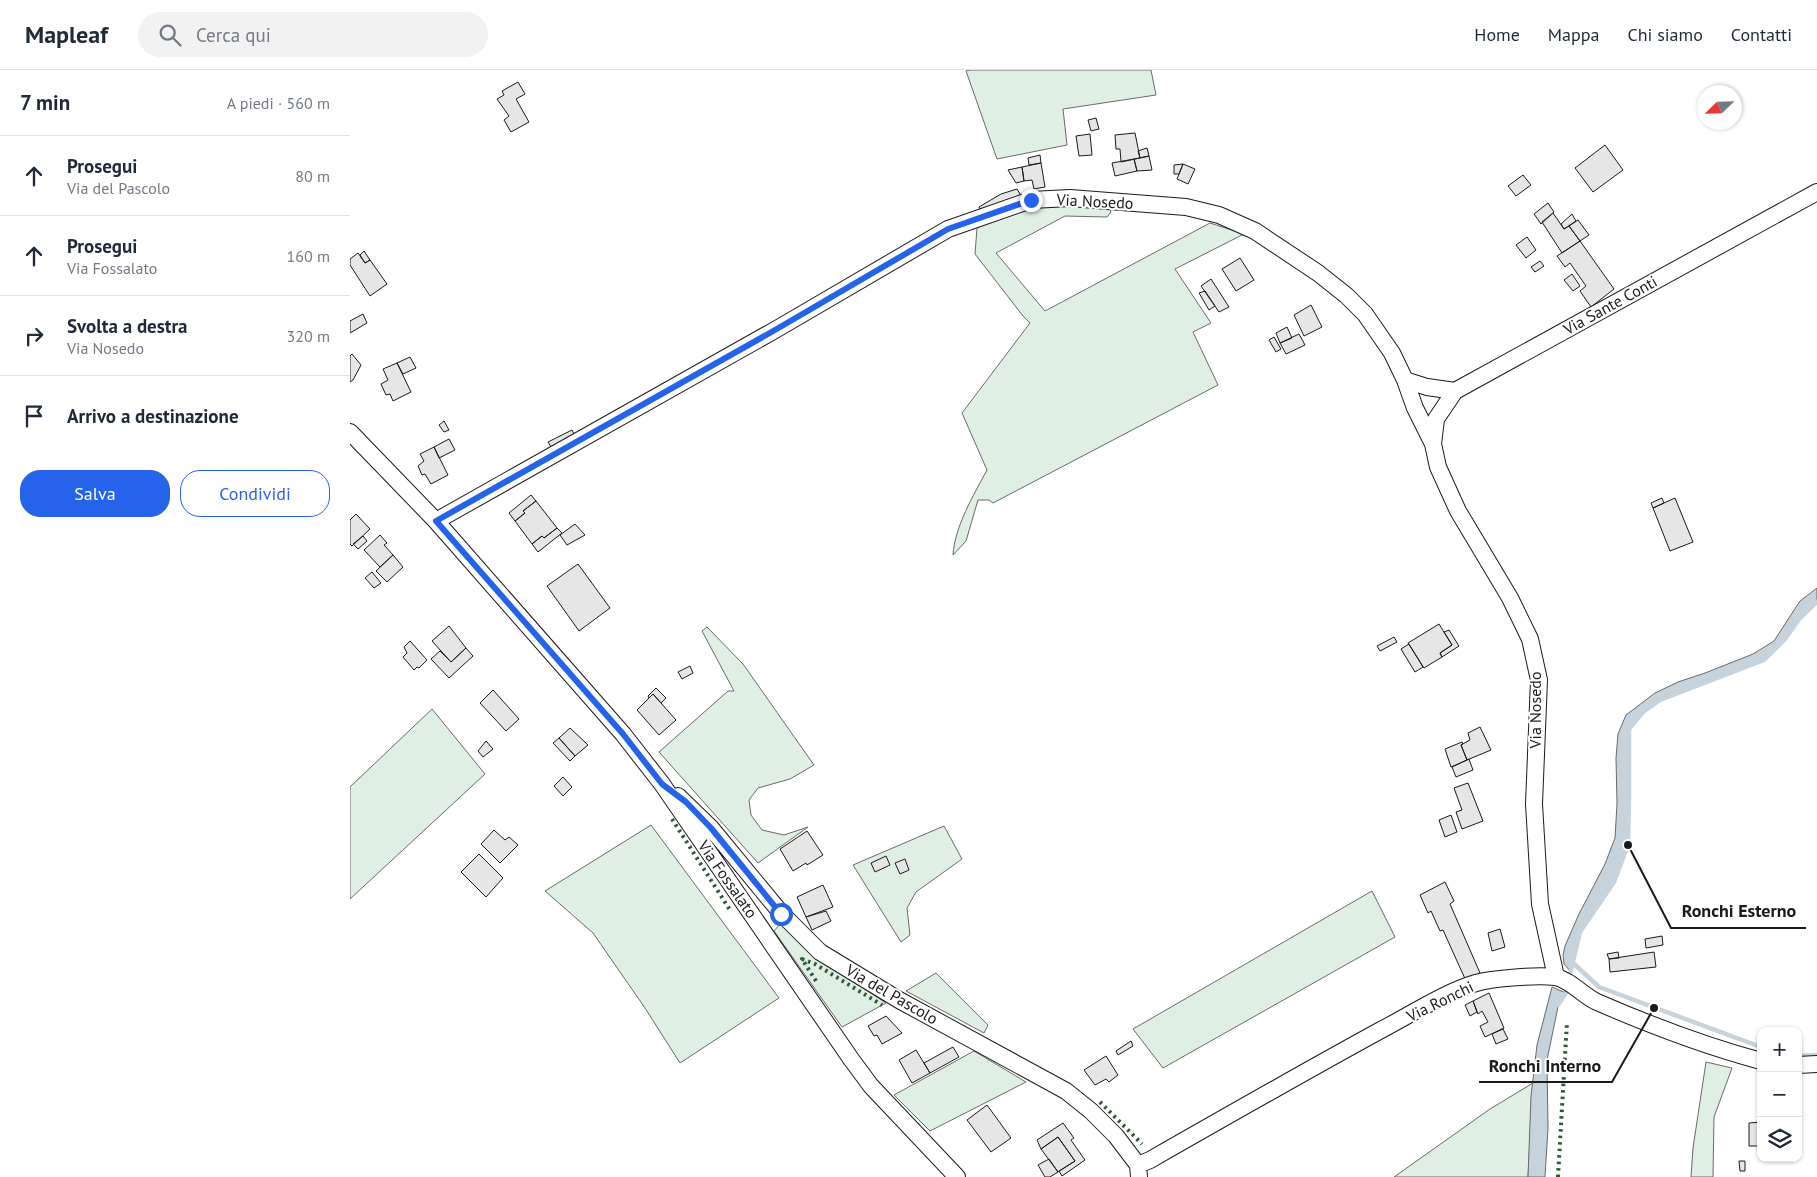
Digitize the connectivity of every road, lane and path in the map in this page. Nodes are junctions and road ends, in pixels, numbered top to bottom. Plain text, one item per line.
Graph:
1 (1817, 192) edge
2 (1405, 380) junction
3 (1455, 391) junction
4 (350, 432) edge
5 (1433, 444) junction
6 (436, 521) junction
7 (662, 784) junction
8 (1556, 978) junction
9 (1757, 1061) edge
10 (1817, 1064) edge
11 (1802, 1065) edge
12 (1139, 1171) edge
13 (957, 1177) edge

1 - 3 street, Via Sante Conti
2 - 3 street
2 - 5 street, Via Nosedo
2 - 6 street, Via Nosedo
3 - 5 street, Via Sante Conti
4 - 6 street, Via Fossalato
5 - 8 street, Via Nosedo
6 - 7 street, Via Fossalato
7 - 12 street, Via del Pascolo
7 - 13 street, Via Fossalato
8 - 9 street, Via Ronchi
8 - 12 street, Via Ronchi
10 - 11 street

